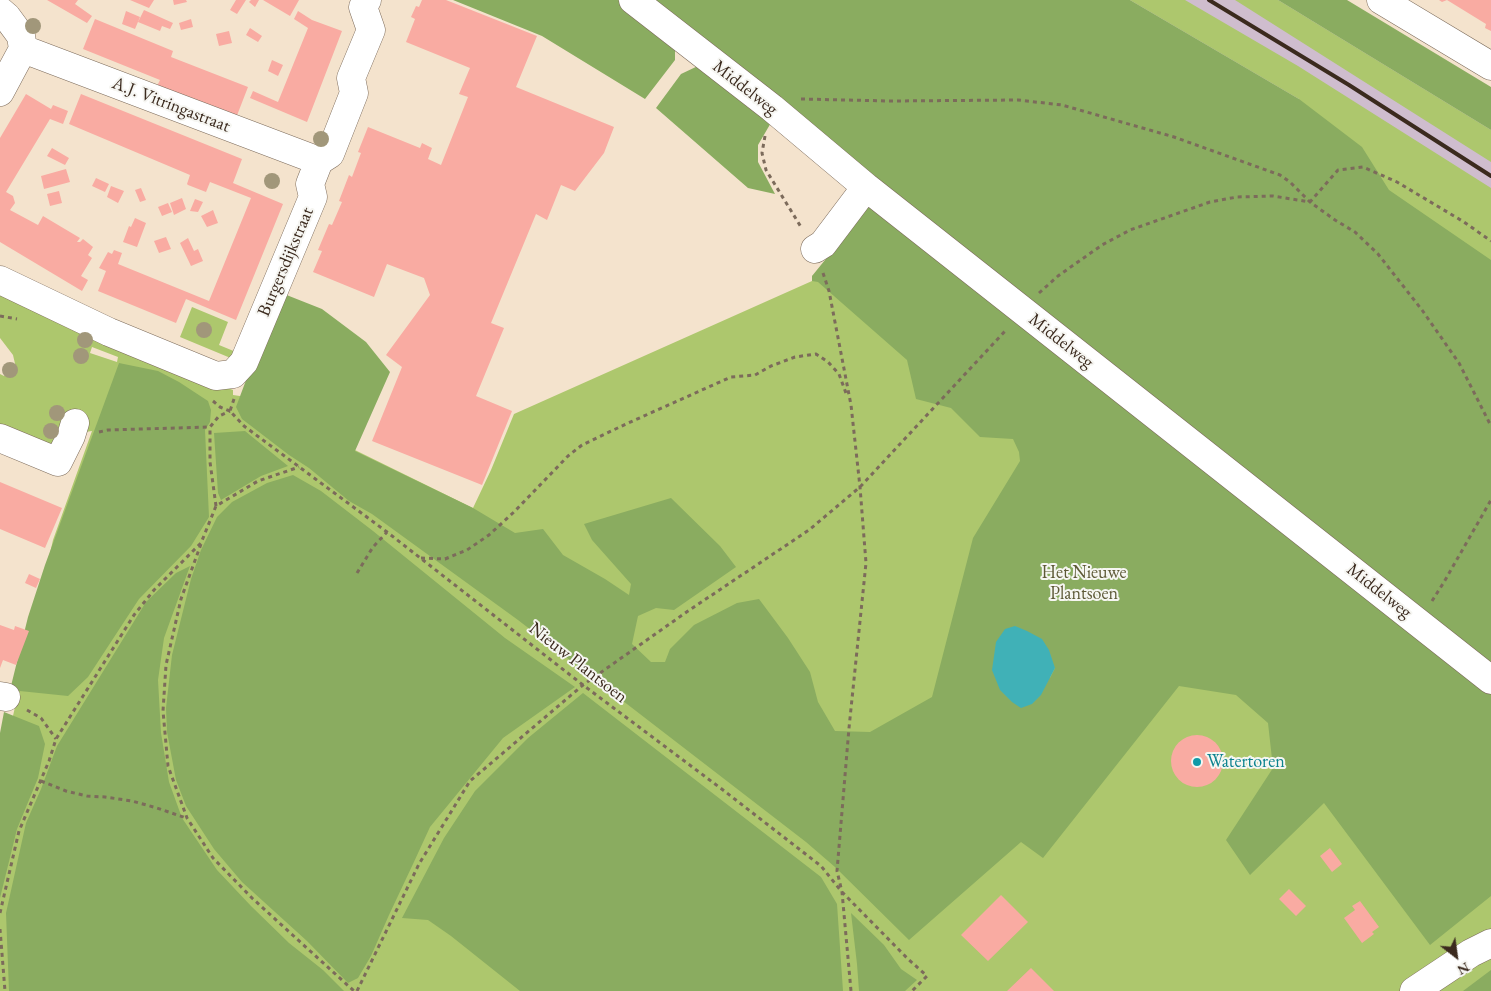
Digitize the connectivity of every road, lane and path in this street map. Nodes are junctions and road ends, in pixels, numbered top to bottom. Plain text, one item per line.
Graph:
1 (633, 0) edge
2 (1381, 0) edge
3 (361, 2) edge
4 (0, 11) edge
5 (23, 49) junction
6 (1491, 66) edge
7 (0, 92) edge
8 (776, 112) junction
9 (319, 161) junction
10 (866, 187) junction
11 (1310, 202) junction
12 (1491, 241) edge
13 (815, 248) junction
14 (0, 280) edge
15 (1024, 312) junction
16 (233, 374) junction
17 (851, 405) junction
18 (230, 411) junction
19 (1491, 426) edge
20 (210, 427) junction
21 (73, 430) joint
22 (0, 438) edge
23 (299, 467) junction
24 (860, 487) junction
25 (1491, 500) edge
26 (216, 506) junction
27 (388, 532) junction
28 (201, 543) junction
29 (421, 558) junction
30 (357, 573) dead end
31 (1418, 622) junction
32 (1491, 680) edge
33 (583, 685) junction
34 (3, 697) edge
35 (56, 739) junction
36 (40, 781) junction
37 (186, 818) junction
38 (842, 892) junction
39 (0, 913) edge
40 (1491, 927) edge
41 (0, 929) edge
42 (1481, 948) edge
43 (5, 991) edge
44 (355, 991) edge
45 (851, 991) edge
46 (912, 991) edge
47 (1414, 991) edge

1 - 8 street, Middelweg
2 - 6 street
3 - 9 street, Burgersdijkstraat
4 - 5 street
5 - 7 street
5 - 9 street, A.J. Vitringastraat
8 - 10 street, Middelweg
8 - 11 path
8 - 13 path
9 - 16 street, Burgersdijkstraat
10 - 13 street
10 - 15 street, Middelweg
11 - 12 path
11 - 15 path
11 - 19 path
13 - 17 path
14 - 16 street
15 - 24 path
15 - 31 street, Middelweg
16 - 18 path
17 - 24 path
17 - 29 path
18 - 20 path
18 - 23 path, Nieuw Plantsoen
20 - 21 path
20 - 26 path
21 - 22 street
23 - 26 path
23 - 27 path, Nieuw Plantsoen
24 - 33 path
24 - 38 path
25 - 31 path
26 - 28 path
27 - 29 path, Nieuw Plantsoen
27 - 30 path
28 - 35 path
28 - 37 path
29 - 33 path, Nieuw Plantsoen
31 - 32 street, Middelweg
33 - 38 path, Nieuw Plantsoen
33 - 44 path
34 - 35 path
35 - 36 path
36 - 37 path
36 - 39 path
37 - 44 path
38 - 45 path
38 - 46 path, Nieuw Plantsoen
40 - 42 street
41 - 43 path
42 - 47 street

